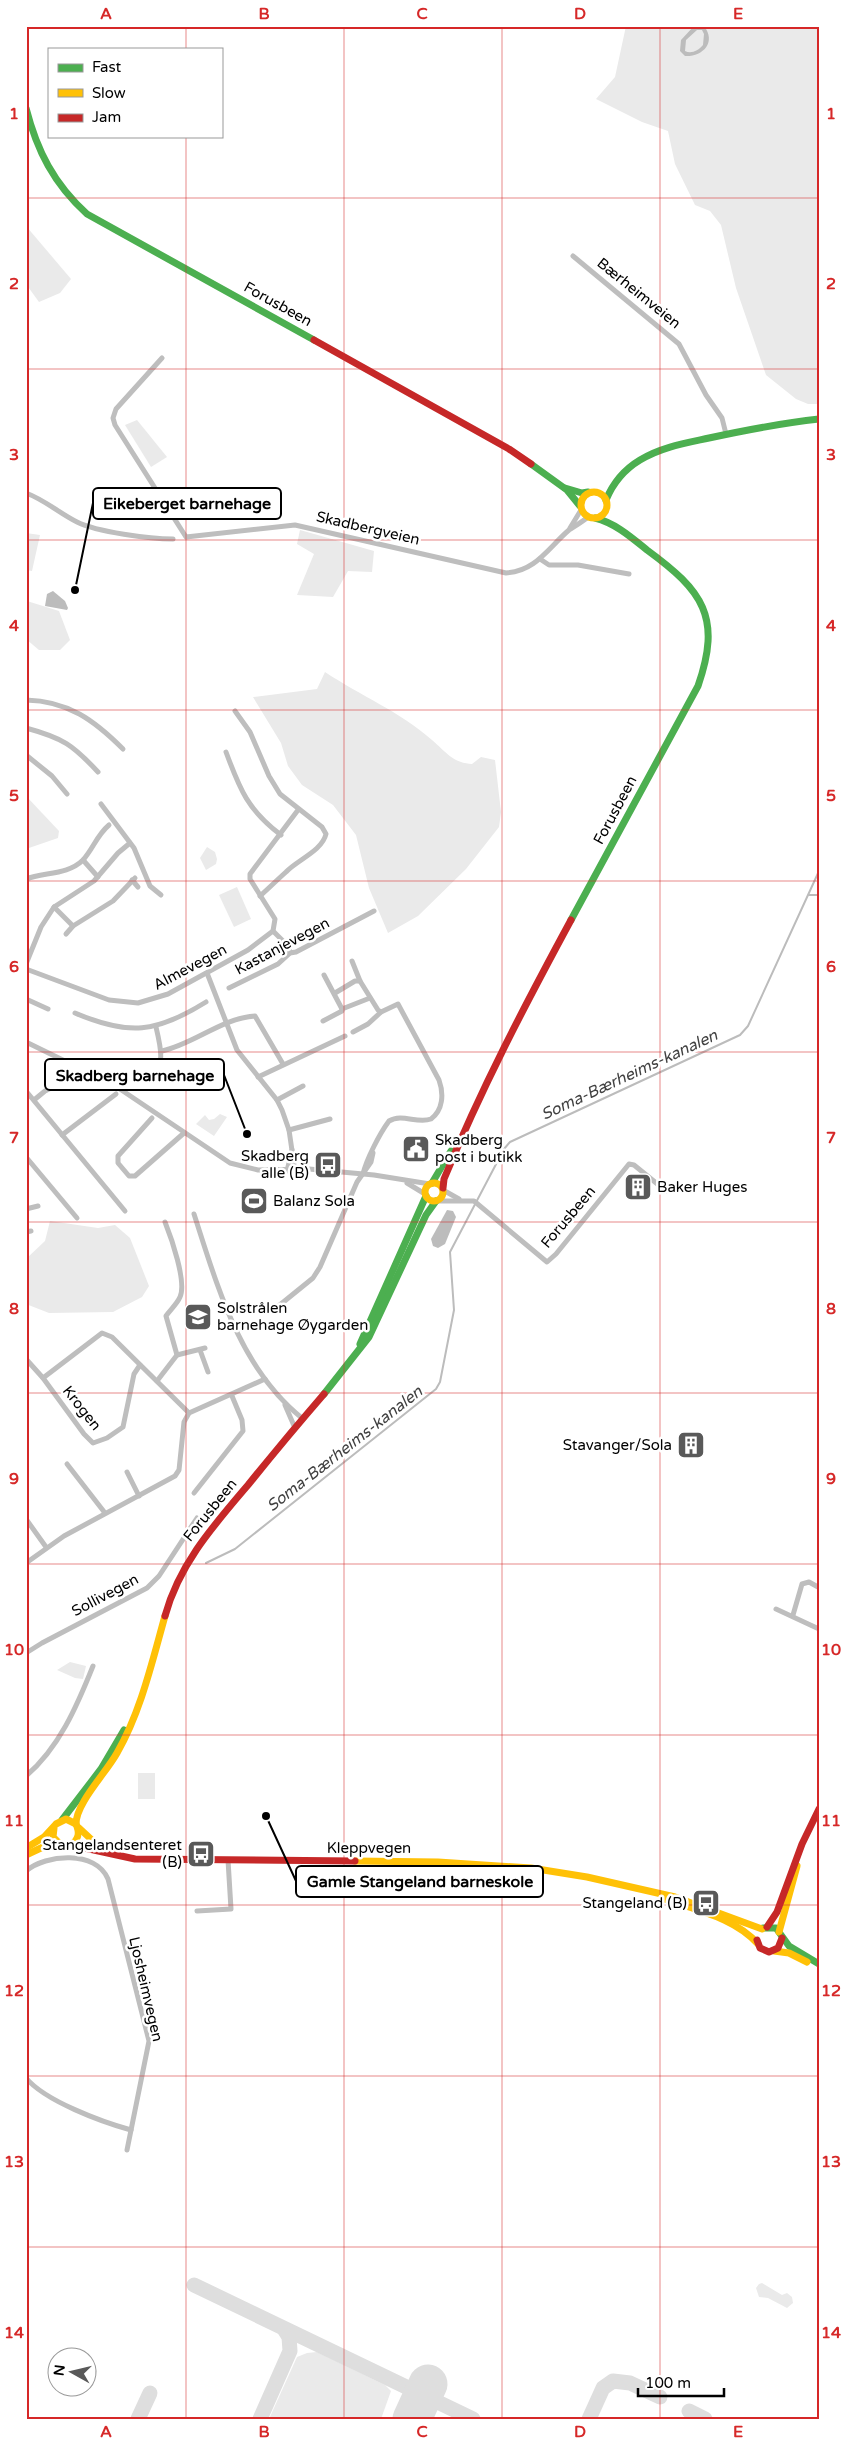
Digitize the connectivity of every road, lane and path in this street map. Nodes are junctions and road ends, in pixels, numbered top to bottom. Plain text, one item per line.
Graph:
1 (26, 108) edge
2 (573, 256) dead end
3 (162, 358) dead end
4 (819, 420) edge
5 (726, 434) junction
6 (619, 478) junction
7 (560, 486) junction
8 (592, 492) junction
9 (26, 493) edge
10 (606, 504) junction
11 (581, 508) junction
12 (592, 518) junction
13 (569, 530) junction
14 (625, 533) junction
15 (173, 539) dead end
16 (540, 559) junction
17 (629, 574) dead end
18 (26, 700) edge
19 (235, 711) dead end
20 (26, 728) edge
21 (123, 749) dead end
22 (226, 752) dead end
23 (26, 755) edge
24 (98, 772) dead end
25 (67, 794) dead end
26 (101, 804) dead end
27 (298, 810) junction
28 (109, 825) dead end
29 (281, 835) junction
30 (130, 843) junction
31 (83, 860) junction
32 (98, 877) junction
33 (26, 879) edge
34 (138, 887) dead end
35 (161, 895) dead end
36 (260, 896) junction
37 (54, 907) junction
38 (374, 911) dead end
39 (73, 926) junction
40 (273, 931) junction
41 (66, 934) dead end
42 (290, 953) junction
43 (352, 961) dead end
44 (26, 964) edge
45 (26, 969) edge
46 (207, 973) junction
47 (324, 975) dead end
48 (360, 981) junction
49 (229, 988) dead end
50 (335, 993) junction
51 (370, 998) junction
52 (26, 999) edge
53 (206, 1002) dead end
54 (342, 1008) junction
55 (48, 1009) dead end
56 (381, 1012) junction
57 (75, 1013) dead end
58 (323, 1021) dead end
59 (225, 1024) junction
60 (156, 1026) junction
61 (353, 1032) dead end
62 (345, 1036) dead end
63 (26, 1042) edge
64 (162, 1051) junction
65 (283, 1064) junction
66 (258, 1077) junction
67 (152, 1085) dead end
68 (55, 1086) dead end
69 (303, 1086) dead end
70 (26, 1091) edge
71 (116, 1094) dead end
72 (34, 1100) junction
73 (277, 1100) junction
74 (152, 1118) dead end
75 (469, 1118) junction
76 (330, 1119) dead end
77 (289, 1130) junction
78 (184, 1133) junction
79 (62, 1135) junction
80 (292, 1147) junction
81 (26, 1157) edge
82 (287, 1171) junction
83 (295, 1171) junction
84 (363, 1174) junction
85 (397, 1180) junction
86 (431, 1184) junction
87 (443, 1189) junction
88 (666, 1191) dead end
89 (425, 1195) junction
90 (462, 1200) junction
91 (437, 1201) junction
92 (38, 1206) dead end
93 (26, 1209) edge
94 (125, 1212) dead end
95 (194, 1214) dead end
96 (77, 1218) dead end
97 (165, 1222) dead end
98 (276, 1308) dead end
99 (177, 1355) junction
100 (353, 1358) junction
101 (26, 1359) edge
102 (140, 1366) junction
103 (208, 1372) dead end
104 (43, 1378) junction
105 (265, 1379) junction
106 (157, 1381) junction
107 (232, 1396) junction
108 (284, 1405) junction
109 (188, 1413) junction
110 (303, 1419) junction
111 (296, 1428) junction
112 (66, 1464) dead end
113 (127, 1472) dead end
114 (194, 1493) dead end
115 (139, 1496) junction
116 (105, 1513) junction
117 (197, 1518) dead end
118 (26, 1519) edge
119 (46, 1547) junction
120 (26, 1562) edge
121 (818, 1586) edge
122 (776, 1609) dead end
123 (793, 1615) junction
124 (819, 1629) edge
125 (26, 1653) edge
126 (93, 1666) dead end
127 (138, 1706) junction
128 (26, 1776) edge
129 (819, 1809) edge
130 (62, 1820) junction
131 (78, 1826) junction
132 (54, 1828) junction
133 (61, 1845) junction
134 (71, 1845) junction
135 (95, 1847) junction
136 (26, 1848) edge
137 (799, 1852) junction
138 (26, 1855) edge
139 (228, 1860) junction
140 (26, 1871) edge
141 (643, 1891) junction
142 (197, 1911) dead end
143 (764, 1928) junction
144 (781, 1935) junction
145 (758, 1944) junction
146 (774, 1951) junction
147 (819, 1965) edge
148 (26, 2078) edge
149 (131, 2130) junction
150 (128, 2150) dead end

1 - 7 main road, Forusbeen
2 - 5 street, Bærheimveien
3 - 16 street, Skadbergveien
4 - 5 main road
5 - 6 main road
6 - 8 main road
6 - 10 main road
7 - 8 main road, Forusbeen
7 - 11 main road, Forusbeen
8 - 10 main road, Forusbeen
8 - 11 main road
9 - 15 street
10 - 12 main road
10 - 14 main road, Forusbeen
11 - 12 main road, Forusbeen
11 - 13 street, Skadbergveien
12 - 13 street, Skadbergveien
12 - 14 main road, Forusbeen
13 - 16 street, Skadbergveien
14 - 75 main road, Forusbeen
16 - 17 street
18 - 21 street
19 - 27 street
20 - 24 street
22 - 29 street
23 - 25 street
26 - 30 street
27 - 29 street
27 - 36 street
28 - 31 street
29 - 36 street
30 - 32 street
30 - 35 street
31 - 32 street
31 - 33 street
32 - 37 street
34 - 39 street
36 - 40 street
37 - 39 street
37 - 44 street
38 - 42 street, Kastanjevegen
39 - 41 street
40 - 42 street
40 - 46 street, Almevegen
42 - 49 street, Kastanjevegen
43 - 48 street
45 - 46 street, Almevegen
46 - 59 street
47 - 50 street
48 - 50 street
48 - 51 street
50 - 54 street
51 - 54 street
51 - 56 street
52 - 55 street
53 - 60 street
54 - 58 street
56 - 61 street
56 - 84 street
57 - 60 street
59 - 64 street
59 - 65 street
59 - 66 street
60 - 64 street
62 - 65 street
63 - 78 street
64 - 67 street
65 - 66 street
66 - 73 street
68 - 72 street
69 - 73 street
70 - 72 street
71 - 79 street
72 - 79 street
73 - 77 street
74 - 78 street
75 - 86 main road, Forusbeen
75 - 87 main road, Forusbeen
76 - 77 street
77 - 80 street
78 - 82 street
79 - 94 street
80 - 82 street
80 - 83 street
81 - 96 street
82 - 83 street
83 - 84 street
84 - 85 street
84 - 98 street
85 - 86 street
85 - 89 street
86 - 87 main road, Forusbeen
86 - 89 main road, Forusbeen
87 - 90 street, Forusbeen
87 - 91 main road, Forusbeen
88 - 90 street, Forusbeen
89 - 91 main road
89 - 100 main road, Forusbeen
90 - 91 street, Forusbeen
91 - 100 main road, Forusbeen
92 - 93 street
95 - 105 street
97 - 99 street
99 - 103 street
99 - 106 street
100 - 110 main road, Forusbeen
101 - 104 street, Krogen
102 - 104 street
102 - 104 street, Krogen
102 - 106 street
105 - 107 street
105 - 108 street
106 - 109 street
107 - 109 street
107 - 114 street
108 - 110 street
108 - 111 street
109 - 115 street
110 - 111 main road, Forusbeen
111 - 127 main road, Forusbeen
112 - 116 street
113 - 115 street
115 - 116 street
116 - 119 street
117 - 125 street, Sollivegen
118 - 119 street
119 - 120 street
121 - 123 street
122 - 123 street
123 - 124 street
126 - 128 street
127 - 130 main road, Forusbeen
127 - 131 main road, Forusbeen
129 - 137 main road
130 - 131 main road
130 - 132 main road
131 - 134 main road
131 - 135 main road
132 - 133 main road
132 - 136 main road
133 - 134 main road
133 - 138 main road
134 - 135 main road, Kleppvegen
135 - 139 main road, Kleppvegen
137 - 143 main road
137 - 144 main road
139 - 141 main road, Kleppvegen
139 - 142 street
140 - 149 street, Ljosheimvegen
141 - 143 main road, Kleppvegen
141 - 145 main road, Kleppvegen
143 - 144 main road, Kleppvegen
143 - 145 main road
144 - 146 main road
144 - 147 main road, Kleppvegen
145 - 146 main road, Kleppvegen
146 - 147 main road, Kleppvegen
148 - 149 street
149 - 150 street, Ljosheimvegen

